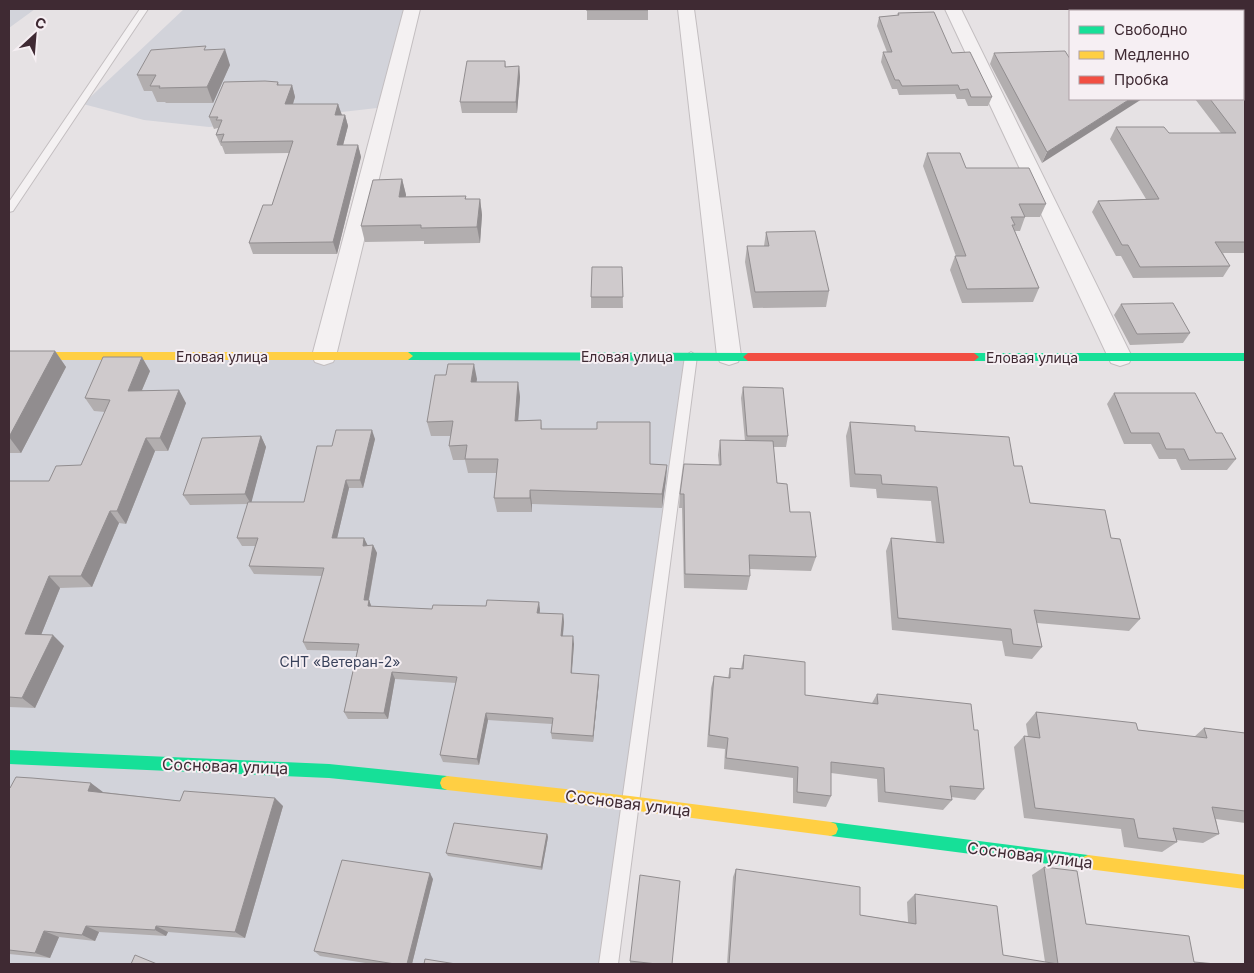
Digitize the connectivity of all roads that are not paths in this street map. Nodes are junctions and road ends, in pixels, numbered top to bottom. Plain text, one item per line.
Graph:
1 (144, 9) edge
2 (412, 9) edge
3 (686, 9) edge
4 (953, 9) edge
5 (9, 209) edge
6 (9, 356) edge
7 (324, 356) junction
8 (690, 356) junction
9 (729, 356) junction
10 (1120, 356) junction
11 (1245, 357) edge
12 (9, 757) edge
13 (630, 803) junction
14 (1245, 882) edge
15 (608, 964) edge

1 - 5 lane
2 - 7 street
3 - 9 street
4 - 10 street
6 - 7 street, Еловая улица
7 - 8 street, Еловая улица
8 - 9 street, Еловая улица
8 - 13 lane
9 - 10 street, Еловая улица
10 - 11 street, Еловая улица
12 - 13 street, Сосновая улица
13 - 14 street, Сосновая улица
13 - 15 lane

